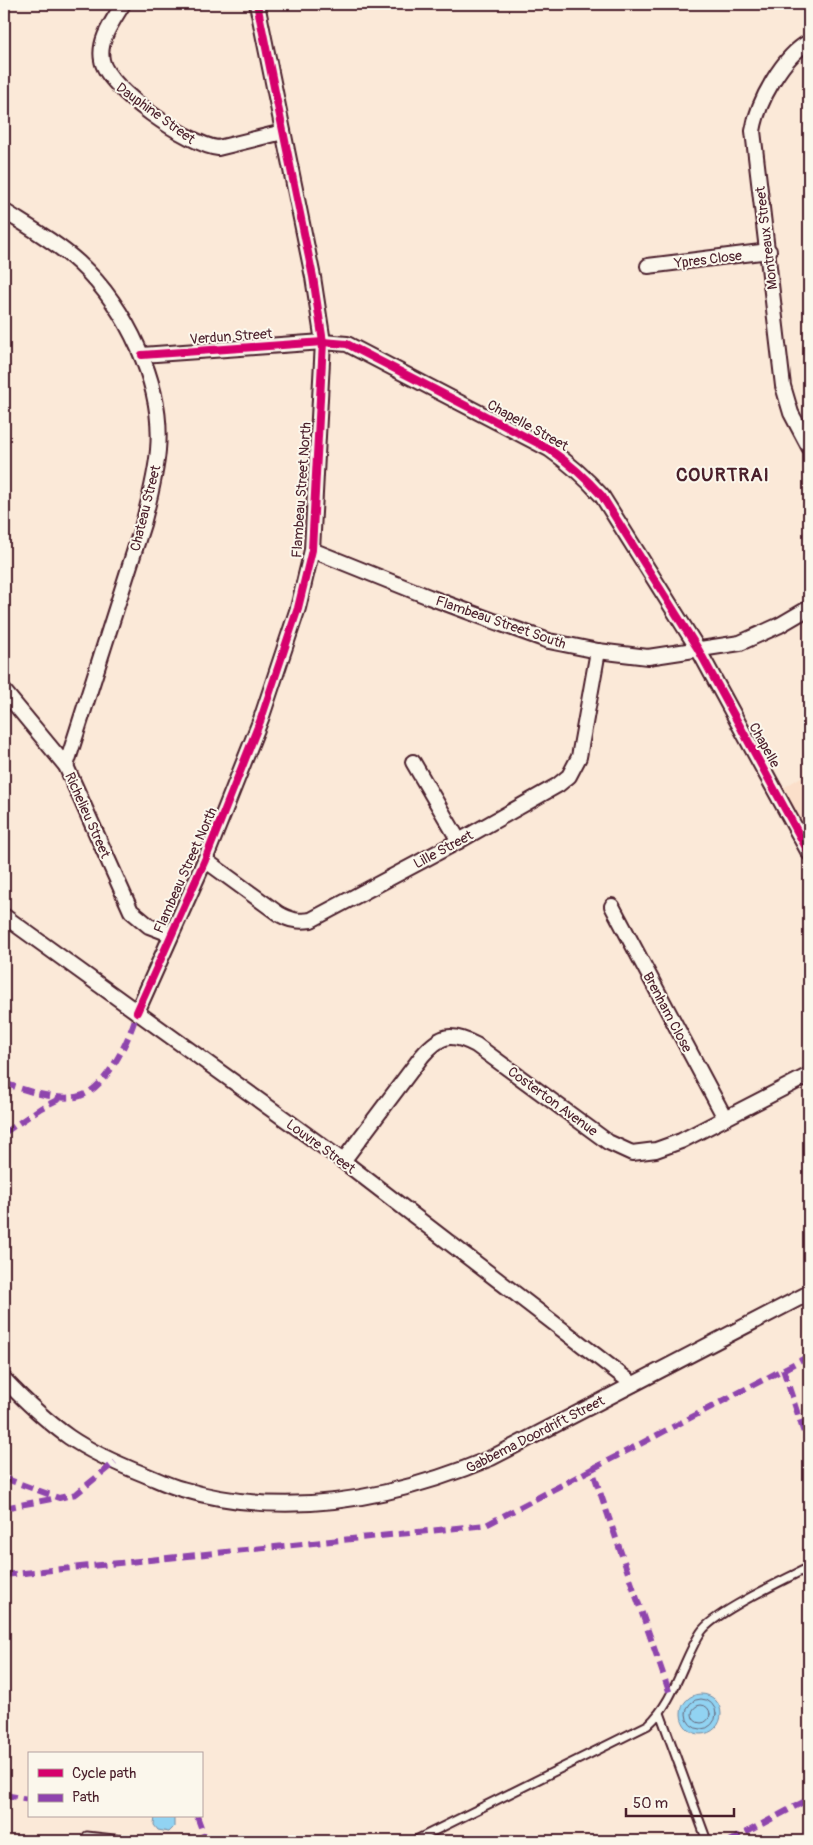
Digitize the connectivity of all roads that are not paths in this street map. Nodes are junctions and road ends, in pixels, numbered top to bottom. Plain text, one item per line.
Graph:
1 (123, 4) edge
2 (257, 4) edge
3 (809, 42) edge
4 (283, 132) junction
5 (4, 211) edge
6 (769, 252) junction
7 (648, 266) dead end
8 (323, 342) junction
9 (142, 355) junction
10 (809, 447) edge
11 (312, 550) junction
12 (809, 608) edge
13 (698, 649) junction
14 (598, 651) junction
15 (4, 690) edge
16 (413, 762) dead end
17 (66, 766) junction
18 (459, 841) junction
19 (809, 854) edge
20 (205, 860) junction
21 (612, 906) dead end
22 (4, 916) edge
23 (170, 934) junction
24 (137, 1012) junction
25 (809, 1075) edge
26 (725, 1118) junction
27 (343, 1162) junction
28 (809, 1292) edge
29 (4, 1379) edge
30 (633, 1384) junction
31 (809, 1567) edge
32 (660, 1713) junction
33 (87, 1836) dead end
34 (132, 1841) edge
35 (414, 1841) edge
36 (707, 1841) edge

1 - 4 street, Dauphine Street
2 - 4 street, Flambeau Street North
3 - 6 street, Montreaux Street
4 - 8 street, Flambeau Street North
5 - 9 street, Chateau Street
6 - 7 street, Ypres Close
6 - 10 street, Montreaux Street
8 - 9 street, Verdun Street
8 - 11 street, Flambeau Street North
8 - 13 street, Chapelle Street
9 - 17 street, Chateau Street
11 - 14 street, Flambeau Street South
11 - 20 street, Flambeau Street North
12 - 13 street, Flambeau Street South
13 - 14 street, Flambeau Street South
13 - 19 street, Chapelle
14 - 18 street, Lille Street
15 - 17 street, Richelieu Street
16 - 18 street
17 - 23 street, Richelieu Street
18 - 20 street, Lille Street
20 - 23 street, Flambeau Street North
21 - 26 street, Brenham Close
22 - 24 street, Louvre Street
23 - 24 street, Flambeau Street North
24 - 27 street, Louvre Street
25 - 26 street, Costerton Avenue
26 - 27 street, Costerton Avenue
27 - 30 street, Louvre Street
28 - 30 street, Gabbema Doordrift Street
29 - 30 street, Gabbema Doordrift Street
31 - 32 lane
32 - 35 lane
32 - 36 lane
33 - 34 lane

